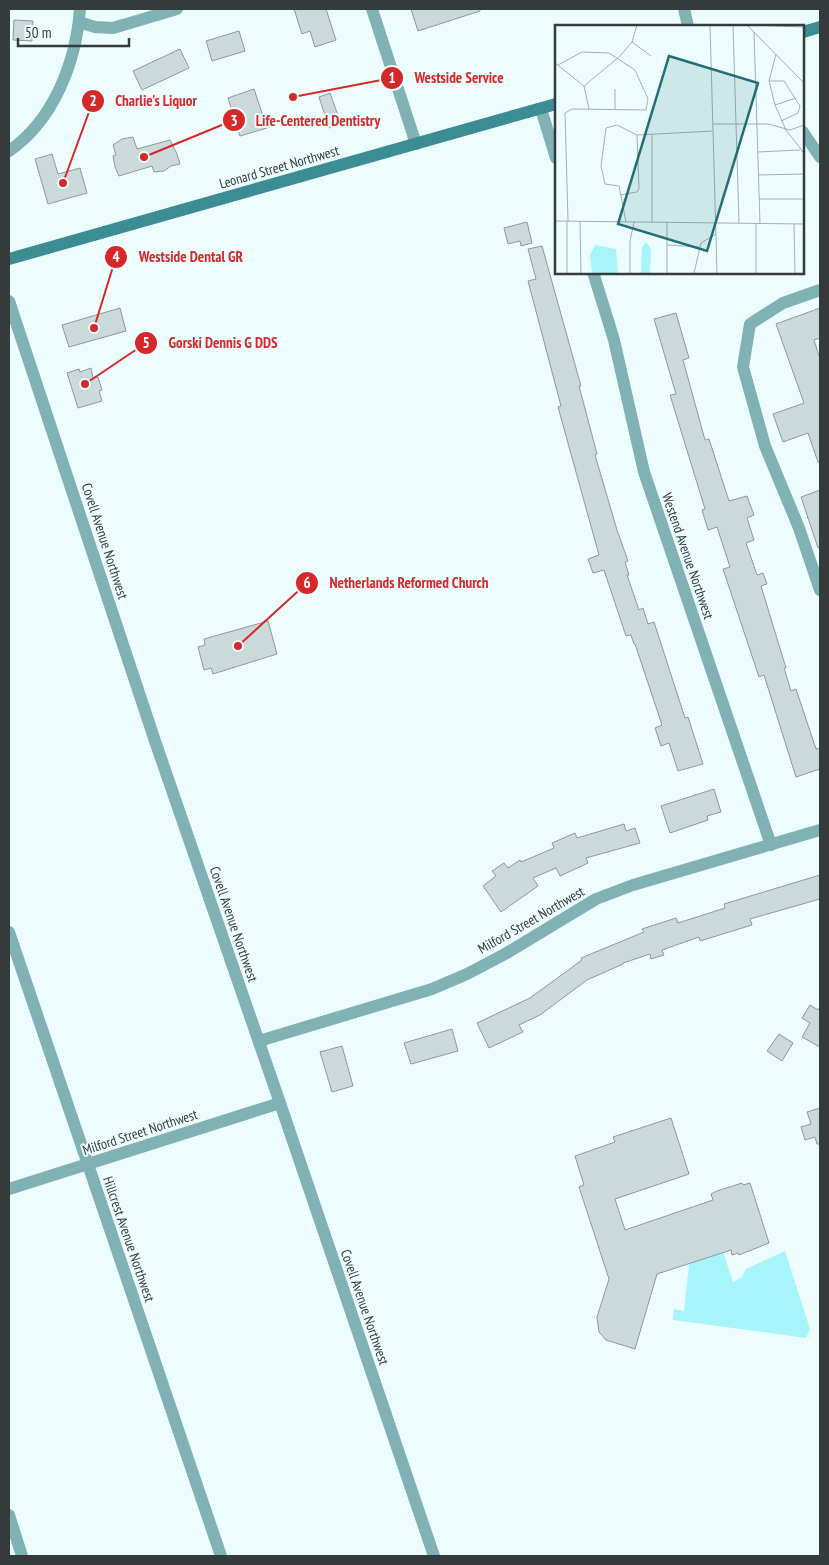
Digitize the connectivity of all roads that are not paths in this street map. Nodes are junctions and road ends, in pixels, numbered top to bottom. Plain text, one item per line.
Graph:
1 (177, 9) edge
2 (372, 9) edge
3 (684, 9) edge
4 (79, 15) edge
5 (688, 25) edge
6 (820, 26) edge
7 (804, 32) edge
8 (555, 104) edge
9 (541, 109) junction
10 (804, 133) edge
11 (416, 144) junction
12 (9, 151) edge
13 (555, 155) edge
14 (820, 157) edge
15 (9, 259) edge
16 (594, 274) edge
17 (820, 290) edge
18 (9, 301) edge
19 (820, 590) edge
20 (820, 830) edge
21 (771, 845) junction
22 (9, 932) edge
23 (259, 1041) junction
24 (280, 1102) junction
25 (88, 1164) junction
26 (9, 1188) edge
27 (9, 1515) edge
28 (22, 1556) edge
29 (221, 1556) edge
30 (434, 1556) edge

1 - 4 street
2 - 11 street
3 - 5 street
4 - 12 street
6 - 7 main road
8 - 9 main road, Leonard Street Northwest
9 - 11 main road, Leonard Street Northwest
9 - 13 street
10 - 14 street
11 - 15 main road, Leonard Street Northwest
16 - 21 street, Westend Avenue Northwest
17 - 19 street
18 - 23 street, Covell Avenue Northwest
20 - 21 street, Milford Street Northwest
21 - 23 street, Milford Street Northwest
22 - 25 street, Hillcrest Avenue Northwest
23 - 24 street, Covell Avenue Northwest
24 - 25 street, Milford Street Northwest
24 - 30 street, Covell Avenue Northwest
25 - 26 street, Milford Street Northwest
25 - 29 street, Hillcrest Avenue Northwest
27 - 28 street

